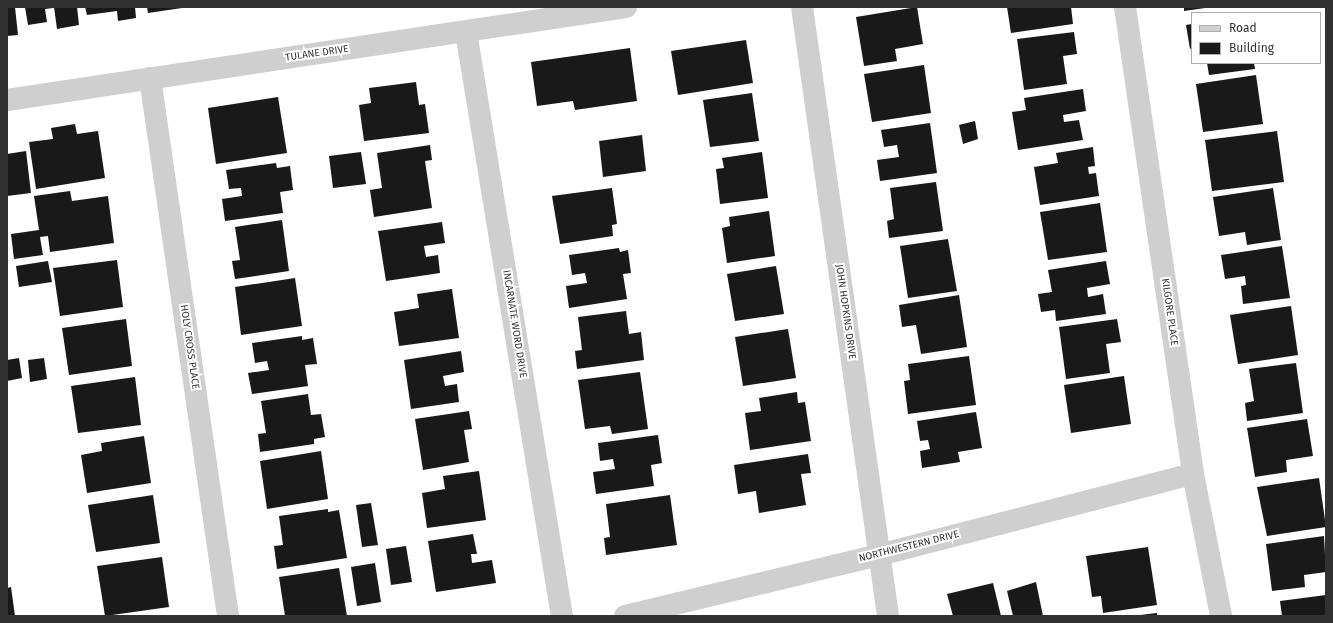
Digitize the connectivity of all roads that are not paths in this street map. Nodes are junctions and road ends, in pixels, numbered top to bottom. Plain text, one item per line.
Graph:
1 (626, 7) edge
2 (802, 7) edge
3 (1125, 7) edge
4 (466, 32) junction
5 (150, 78) junction
6 (7, 100) edge
7 (1193, 474) junction
8 (879, 555) junction
9 (228, 616) edge
10 (562, 616) edge
11 (625, 616) edge
12 (888, 616) edge
13 (1221, 616) edge

1 - 4 street, TULANE DRIVE
2 - 8 street, JOHN HOPKINS DRIVE
3 - 7 street, KILGORE PLACE
4 - 5 street, TULANE DRIVE
4 - 10 street, INCARNATE WORD DRIVE
5 - 6 street, TULANE DRIVE
5 - 9 street, HOLY CROSS PLACE
7 - 8 street, NORTHWESTERN DRIVE
7 - 13 street, KILGORE PLACE
8 - 11 street, NORTHWESTERN DRIVE
8 - 12 street, JOHN HOPKINS DRIVE

